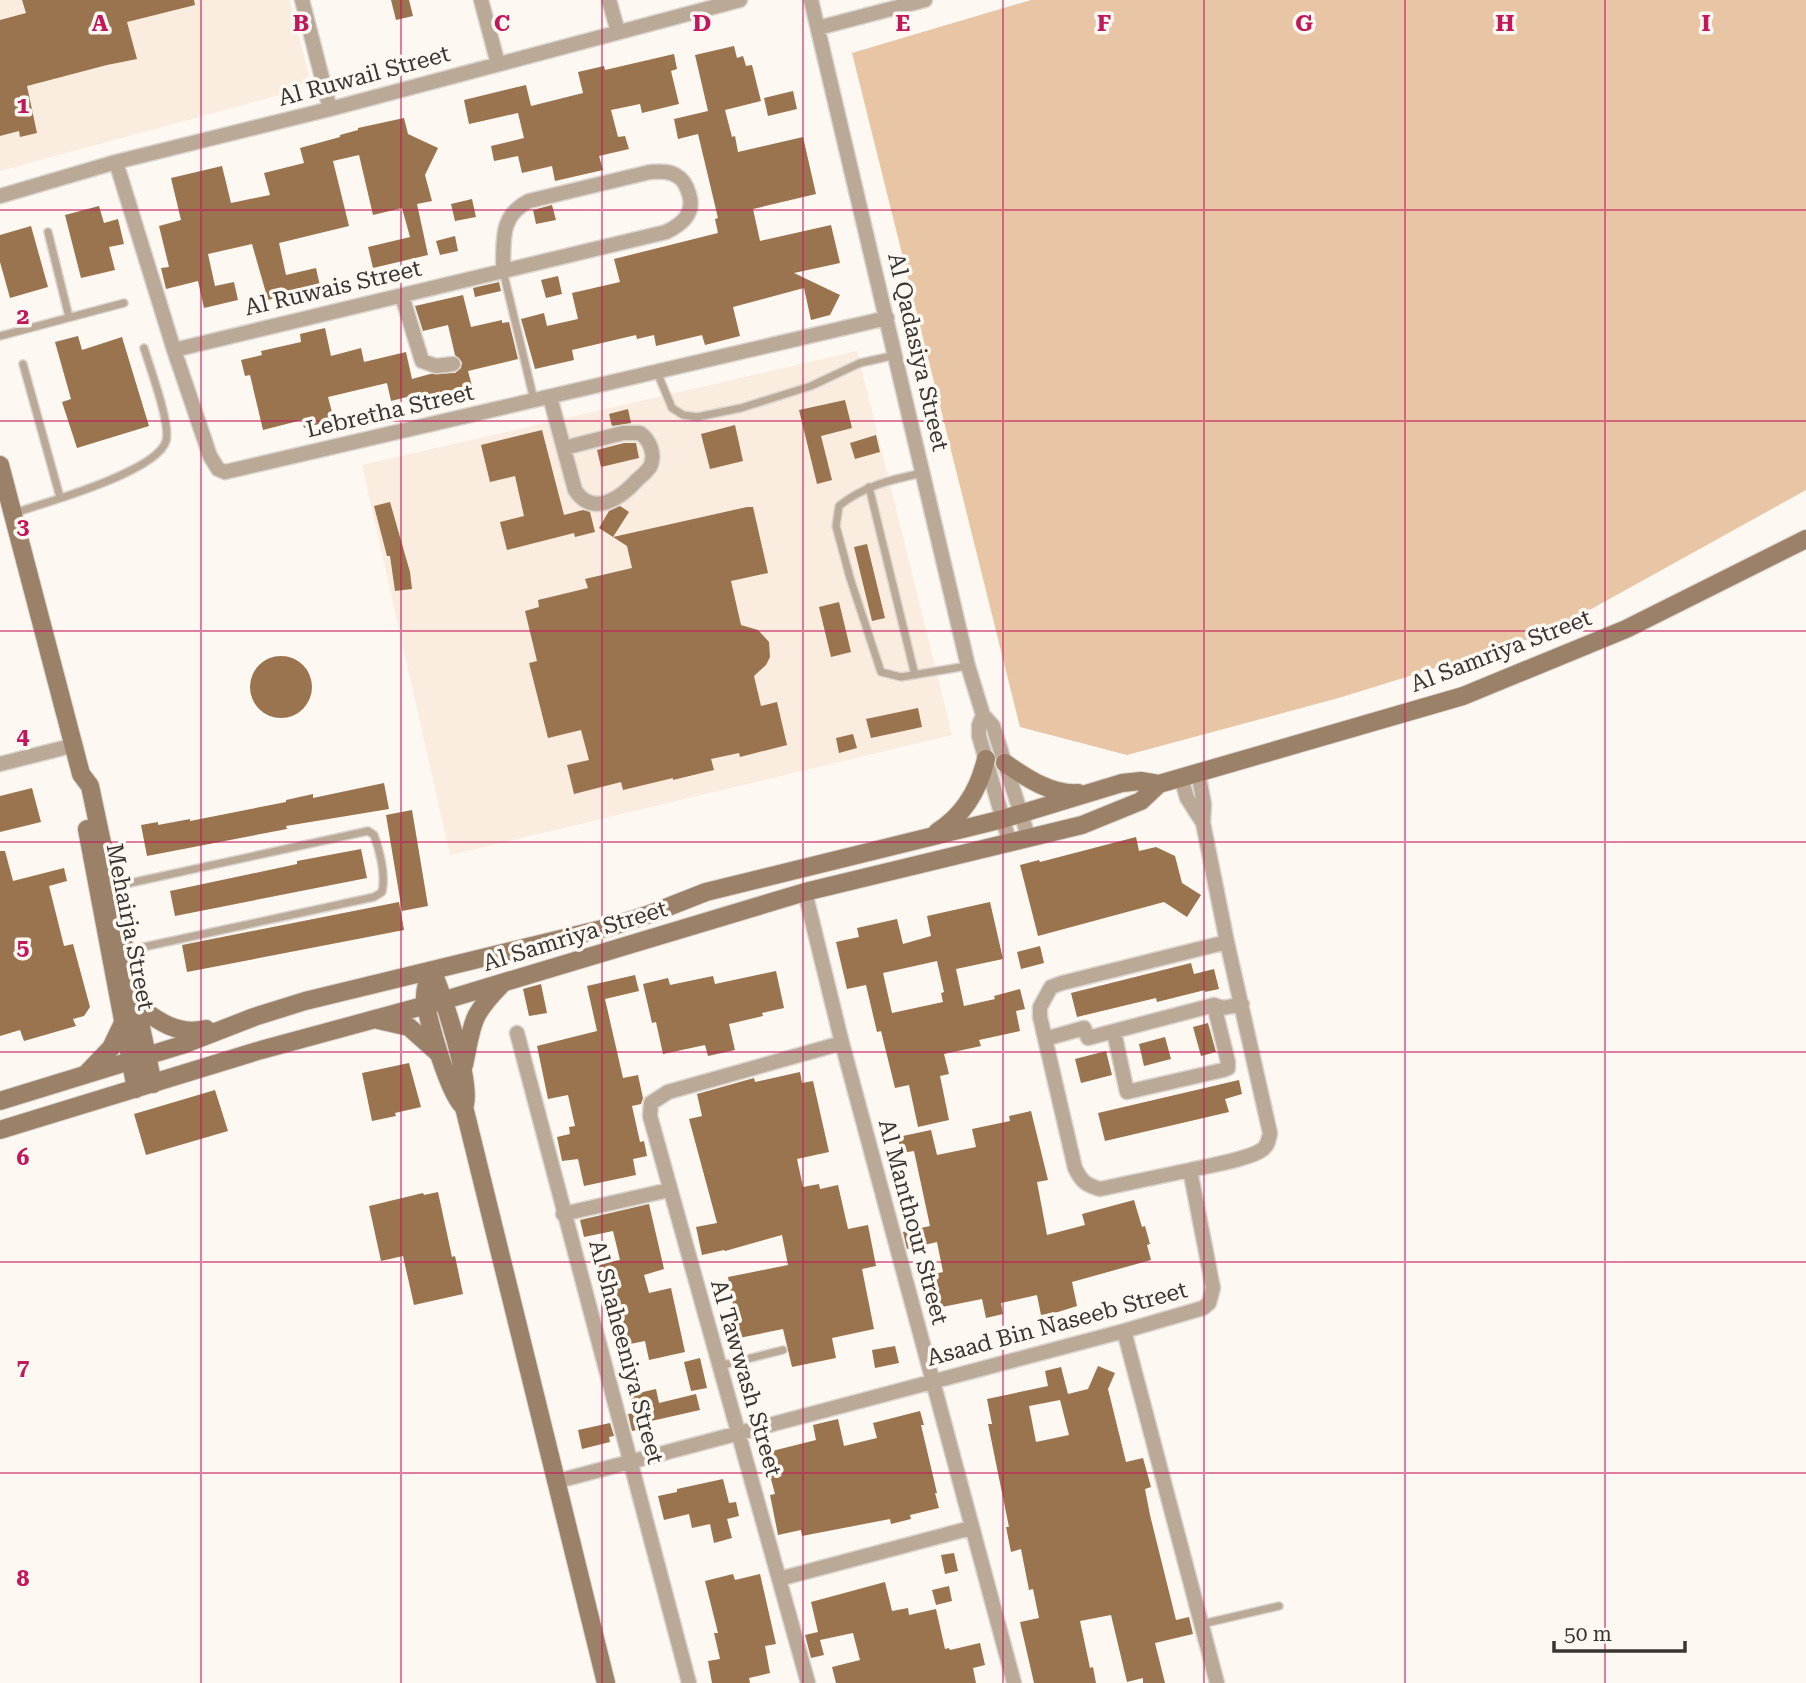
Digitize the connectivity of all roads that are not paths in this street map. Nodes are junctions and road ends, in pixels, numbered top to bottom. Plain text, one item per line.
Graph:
1 (302, 0) edge
2 (481, 0) edge
3 (609, 0) edge
4 (740, 0) edge
5 (811, 0) edge
6 (925, 0) edge
7 (818, 28) junction
8 (618, 32) junction
9 (498, 64) junction
10 (330, 109) junction
11 (116, 162) junction
12 (0, 196) edge
13 (48, 232) dead end
14 (503, 271) junction
15 (402, 296) junction
16 (124, 303) dead end
17 (69, 317) junction
18 (887, 318) junction
19 (0, 336) edge
20 (144, 348) dead end
21 (174, 350) junction
22 (895, 355) junction
23 (23, 364) dead end
24 (453, 364) dead end
25 (657, 372) junction
26 (550, 397) junction
27 (534, 401) junction
28 (564, 448) junction
29 (0, 465) edge
30 (923, 473) junction
31 (869, 488) junction
32 (60, 498) junction
33 (13, 513) junction
34 (1806, 539) edge
35 (968, 666) junction
36 (915, 675) junction
37 (982, 715) junction
38 (75, 745) junction
39 (986, 759) junction
40 (1005, 763) junction
41 (0, 764) edge
42 (81, 774) junction
43 (1189, 775) junction
44 (1158, 783) junction
45 (1085, 793) junction
46 (1021, 813) junction
47 (1003, 819) junction
48 (928, 838) junction
49 (1029, 839) junction
50 (1010, 844) junction
51 (111, 887) junction
52 (805, 892) junction
53 (1227, 942) junction
54 (125, 951) junction
55 (432, 971) junction
56 (503, 983) junction
57 (445, 1000) junction
58 (1242, 1004) junction
59 (136, 1005) junction
60 (426, 1005) junction
61 (1214, 1005) junction
62 (254, 1017) junction
63 (368, 1019) junction
64 (123, 1023) junction
65 (1114, 1032) junction
66 (517, 1034) dead end
67 (1045, 1039) junction
68 (842, 1043) junction
69 (439, 1054) junction
70 (148, 1056) junction
71 (130, 1061) junction
72 (463, 1072) junction
73 (81, 1077) junction
74 (153, 1084) junction
75 (136, 1089) junction
76 (0, 1101) edge
77 (464, 1107) junction
78 (0, 1130) edge
79 (1190, 1170) junction
80 (669, 1190) junction
81 (563, 1214) junction
82 (1124, 1331) junction
83 (783, 1350) dead end
84 (718, 1366) junction
85 (932, 1382) junction
86 (737, 1433) junction
87 (631, 1461) junction
88 (558, 1481) junction
89 (971, 1528) junction
90 (779, 1579) junction
91 (1279, 1606) dead end
92 (1202, 1624) junction
93 (606, 1683) edge
94 (689, 1683) edge
95 (808, 1683) edge
96 (1014, 1683) edge
97 (1217, 1683) edge

1 - 10 street
2 - 9 street
3 - 8 street
4 - 8 street, Al Ruwail Street
5 - 7 street, Al Qadasiya Street
6 - 7 street
7 - 18 street, Al Qadasiya Street
8 - 9 street, Al Ruwail Street
9 - 10 street, Al Ruwail Street
10 - 11 street, Al Ruwail Street
11 - 12 street, Al Ruwail Street
11 - 21 street, Lebretha Street
13 - 17 lane
14 - 14 street, Al Ruwais Street
14 - 15 street, Al Ruwais Street
14 - 27 lane
15 - 21 street, Al Ruwais Street
15 - 24 street
16 - 17 lane
17 - 19 lane
18 - 22 street, Al Qadasiya Street
18 - 25 street, Lebretha Street
20 - 32 lane
21 - 27 street, Lebretha Street
22 - 25 lane
22 - 30 street, Al Qadasiya Street
23 - 32 lane
25 - 26 street, Lebretha Street
26 - 27 street, Lebretha Street
26 - 28 street
28 - 28 street
29 - 33 street, Mehairja Street
30 - 31 lane
30 - 35 street, Al Qadasiya Street
31 - 36 lane
31 - 36 lane
32 - 33 lane
33 - 38 street, Mehairja Street
34 - 43 street, Al Samriya Street
35 - 36 lane
35 - 37 street, Al Qadasiya Street
37 - 39 street, Al Qadasiya Street
37 - 40 street, Al Qadasiya Street
38 - 41 street
38 - 42 street, Mehairja Street
39 - 47 street, Al Qadasiya Street
39 - 48 street
40 - 45 street
40 - 46 street, Al Qadasiya Street
42 - 51 street, Mehairja Street
42 - 64 street, Mehairja Street
43 - 44 street, Al Samriya Street
43 - 53 street
44 - 45 street, Al Samriya Street
44 - 49 street, Al Samriya Street
45 - 46 street, Al Samriya Street
46 - 47 street, Al Samriya Street
46 - 49 street, Al Qadasiya Street
47 - 48 street, Al Samriya Street
47 - 50 street, Al Qadasiya Street
48 - 55 street, Al Samriya Street
49 - 50 street, Al Samriya Street
50 - 52 street, Al Samriya Street
51 - 54 street, Mehairja Street
51 - 54 lane
52 - 56 street, Al Samriya Street
52 - 68 street, Al Manthour Street
53 - 58 street
53 - 67 street
54 - 59 street, Mehairja Street
55 - 57 street
55 - 60 street
55 - 62 street, Al Samriya Street
56 - 57 street, Al Samriya Street
56 - 72 street
57 - 60 street, Al Samriya Street
57 - 72 street
58 - 61 street
58 - 79 street
59 - 62 street
59 - 70 street, Mehairja Street
60 - 63 street, Al Samriya Street
60 - 69 street
61 - 65 street
61 - 65 street
62 - 70 street, Al Samriya Street
63 - 69 street
63 - 74 street, Al Samriya Street
64 - 71 street, Mehairja Street
64 - 73 street
65 - 67 street
66 - 81 street, Al Shaheeniya Street
67 - 79 street
68 - 80 street, Al Tawwash Street
68 - 85 street, Al Manthour Street
69 - 77 street
70 - 71 street, Al Samriya Street
70 - 74 street, Mehairja Street
71 - 73 street, Al Samriya Street
71 - 75 street, Mehairja Street
72 - 77 street
73 - 76 street, Al Samriya Street
74 - 75 street, Al Samriya Street
75 - 78 street, Al Samriya Street
77 - 88 street
79 - 82 street, Asaad Bin Naseeb Street
80 - 81 street
80 - 84 street, Al Tawwash Street
81 - 87 street, Al Shaheeniya Street
82 - 85 street, Asaad Bin Naseeb Street
82 - 92 street
83 - 84 lane
84 - 86 street, Al Tawwash Street
85 - 86 street, Asaad Bin Naseeb Street
85 - 89 street, Al Manthour Street
86 - 87 street, Asaad Bin Naseeb Street
86 - 90 street, Al Tawwash Street
87 - 88 street, Asaad Bin Naseeb Street
87 - 94 street, Al Shaheeniya Street
88 - 93 street
89 - 90 street
89 - 96 street, Al Manthour Street
90 - 95 street, Al Tawwash Street
91 - 92 lane
92 - 97 street

